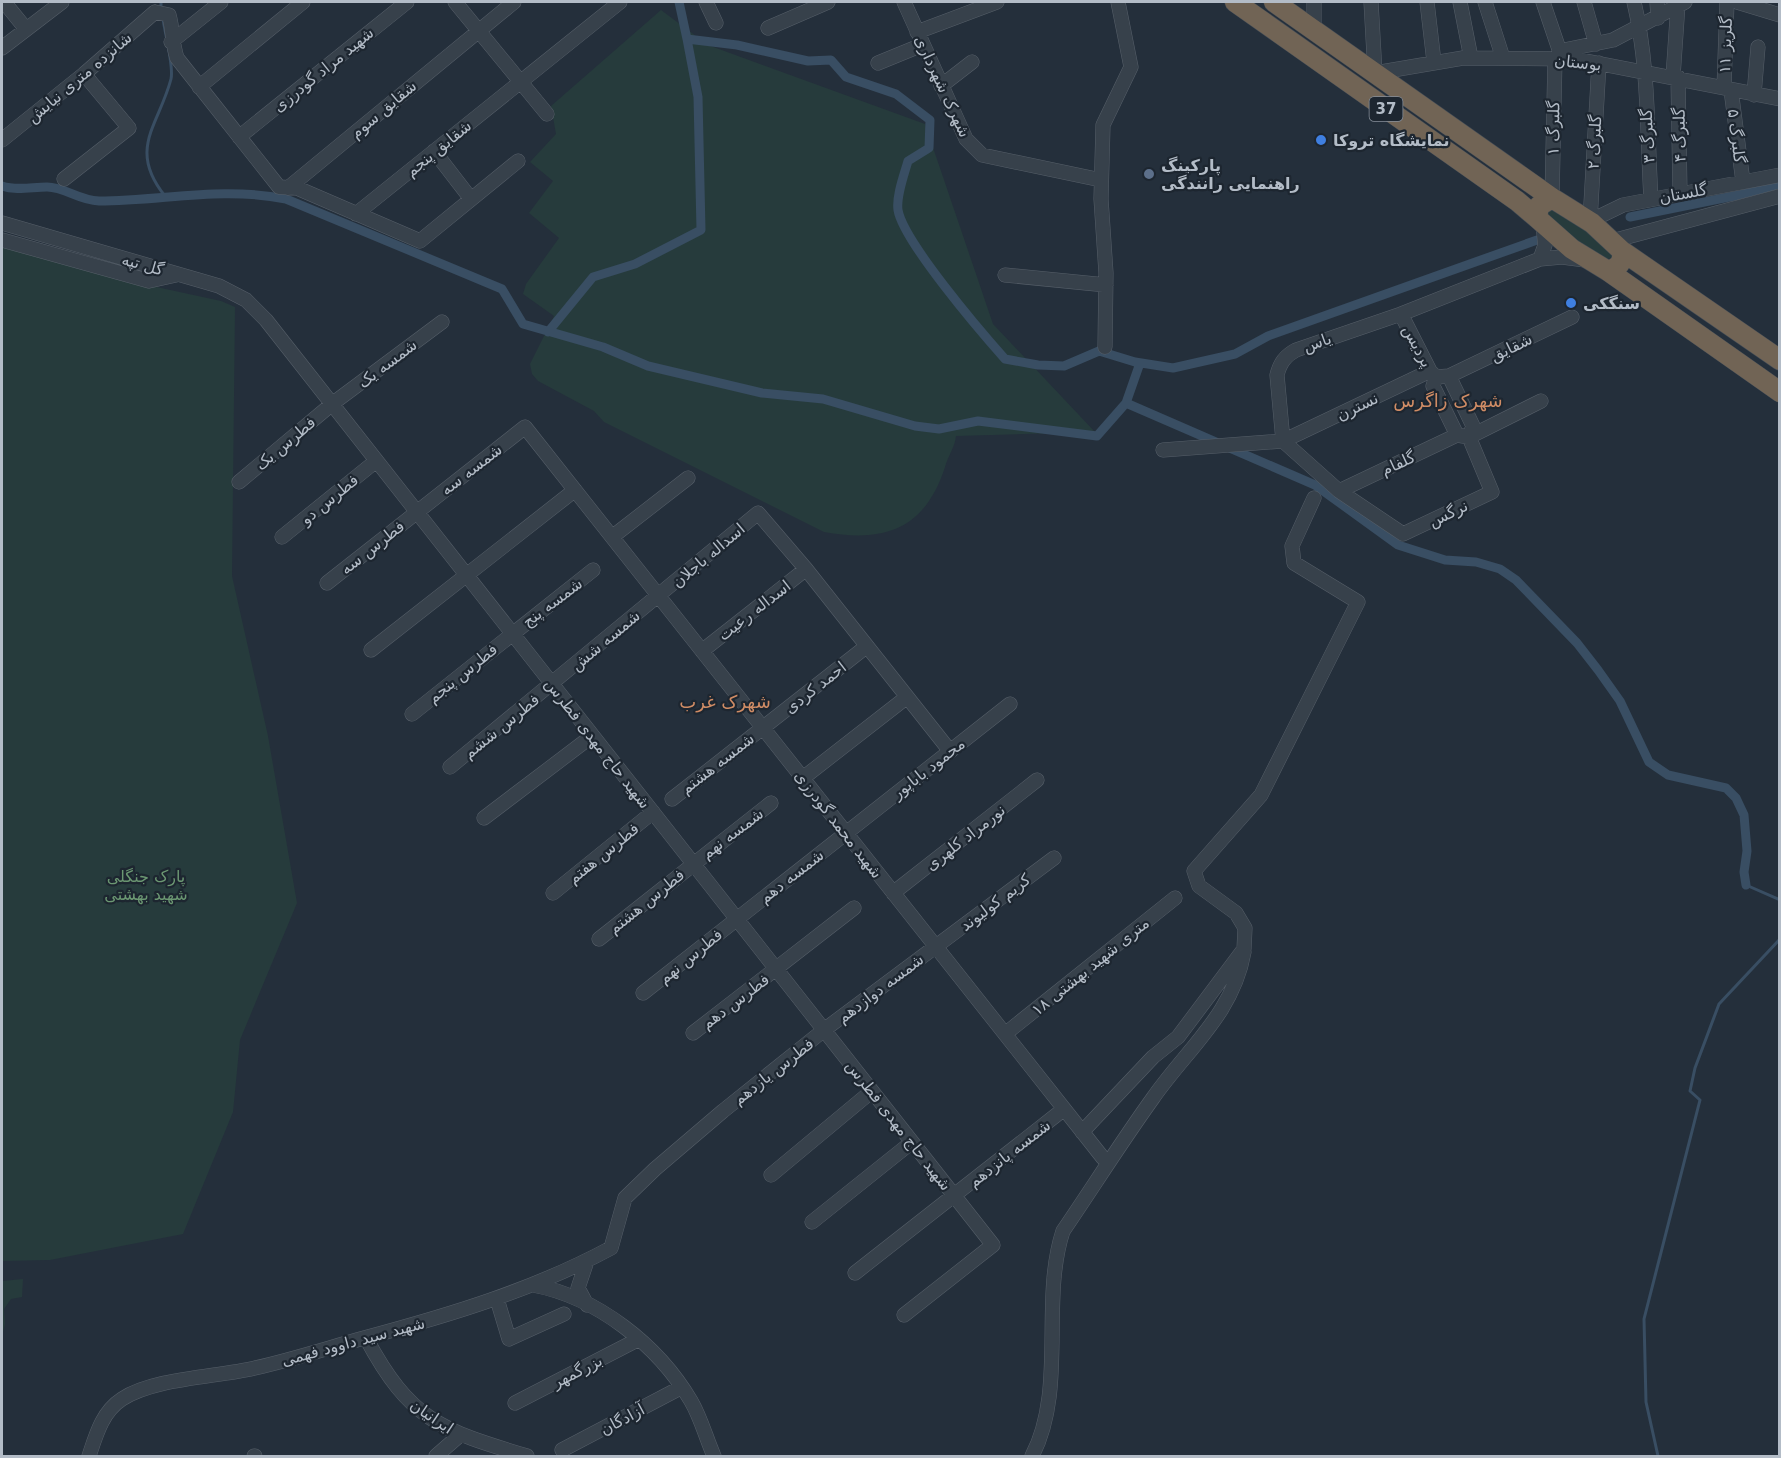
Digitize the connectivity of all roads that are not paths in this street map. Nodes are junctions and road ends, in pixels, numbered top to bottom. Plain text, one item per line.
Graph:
1 (4, 2) edge
2 (62, 2) edge
3 (221, 2) edge
4 (303, 2) edge
5 (407, 2) edge
6 (454, 2) edge
7 (514, 2) edge
8 (620, 2) edge
9 (706, 2) edge
10 (828, 2) edge
11 (904, 2) edge
12 (997, 2) edge
13 (1118, 2) edge
14 (1235, 2) edge
15 (1314, 2) edge
16 (1371, 2) edge
17 (1427, 2) edge
18 (1460, 2) edge
19 (1485, 2) edge
20 (1543, 2) edge
21 (1584, 2) edge
22 (1634, 2) edge
23 (1657, 2) edge
24 (1727, 2) edge
25 (1740, 2) edge
26 (1681, 3) edge
27 (1281, 4) edge
28 (159, 9) edge
29 (1772, 9) edge
30 (1658, 18) junction
31 (716, 23) dead end
32 (1639, 24) junction
33 (768, 28) dead end
34 (26, 29) junction
35 (1314, 30) junction
36 (478, 31) junction
37 (920, 38) junction
38 (171, 42) junction
39 (1596, 44) junction
40 (1758, 47) dead end
41 (2, 48) edge
42 (1558, 56) junction
43 (1503, 57) junction
44 (1471, 58) junction
45 (972, 62) dead end
46 (1434, 62) junction
47 (878, 63) dead end
48 (1599, 63) junction
49 (1644, 72) junction
50 (1375, 73) junction
51 (84, 74) junction
52 (1675, 77) junction
53 (521, 82) junction
54 (941, 86) junction
55 (199, 87) junction
56 (1727, 89) junction
57 (1754, 95) junction
58 (1779, 104) edge
59 (548, 114) dead end
60 (239, 137) junction
61 (2, 140) edge
62 (434, 151) junction
63 (518, 161) dead end
64 (1779, 175) edge
65 (64, 179) dead end
66 (1101, 180) junction
67 (1743, 182) junction
68 (288, 188) junction
69 (1680, 193) junction
70 (1779, 196) edge
71 (1552, 198) junction
72 (471, 199) junction
73 (1651, 199) junction
74 (356, 214) junction
75 (1540, 221) junction
76 (1590, 221) junction
77 (2, 223) edge
78 (2, 240) edge
79 (1617, 246) junction
80 (1540, 259) junction
81 (1590, 260) junction
82 (1608, 271) junction
83 (178, 274) junction
84 (1005, 275) dead end
85 (1106, 285) junction
86 (1401, 314) junction
87 (1572, 317) dead end
88 (442, 322) dead end
89 (1105, 347) dead end
90 (1778, 355) edge
91 (1438, 375) junction
92 (1779, 392) edge
93 (1541, 400) dead end
94 (332, 404) junction
95 (525, 427) joint
96 (1463, 436) junction
97 (1283, 441) junction
98 (1163, 450) dead end
99 (376, 461) junction
100 (688, 478) dead end
101 (239, 482) dead end
102 (575, 490) junction
103 (1339, 492) junction
104 (1492, 492) joint
105 (1314, 498) dead end
106 (416, 512) junction
107 (282, 537) dead end
108 (612, 537) junction
109 (806, 569) junction
110 (593, 570) dead end
111 (466, 575) junction
112 (327, 583) dead end
113 (658, 596) junction
114 (512, 633) junction
115 (867, 646) junction
116 (371, 651) dead end
117 (702, 651) junction
118 (552, 684) junction
119 (907, 696) junction
120 (1010, 704) dead end
121 (412, 714) dead end
122 (763, 728) junction
123 (592, 736) junction
124 (950, 751) junction
125 (450, 767) dead end
126 (803, 778) junction
127 (1037, 780) dead end
128 (672, 798) dead end
129 (771, 803) dead end
130 (653, 812) junction
131 (484, 818) dead end
132 (846, 833) junction
133 (1054, 858) dead end
134 (692, 863) junction
135 (553, 893) dead end
136 (893, 893) junction
137 (1175, 898) dead end
138 (854, 908) dead end
139 (736, 918) junction
140 (599, 939) dead end
141 (936, 946) junction
142 (1244, 949) junction
143 (776, 969) junction
144 (643, 993) dead end
145 (824, 1030) junction
146 (693, 1033) dead end
147 (1005, 1034) junction
148 (872, 1091) junction
149 (1064, 1109) junction
150 (1082, 1132) junction
151 (912, 1142) junction
152 (1103, 1158) dead end
153 (771, 1175) dead end
154 (954, 1196) junction
155 (812, 1222) dead end
156 (611, 1248) joint
157 (587, 1261) junction
158 (855, 1274) dead end
159 (532, 1285) junction
160 (497, 1299) junction
161 (587, 1305) junction
162 (564, 1314) dead end
163 (904, 1315) dead end
164 (366, 1338) junction
165 (639, 1339) junction
166 (682, 1387) junction
167 (516, 1403) dead end
168 (460, 1435) junction
169 (562, 1450) dead end
170 (89, 1456) edge
171 (436, 1456) edge
172 (527, 1456) edge
173 (714, 1456) edge
174 (1032, 1456) edge

1 - 34 street
2 - 34 street
3 - 38 street
4 - 55 street
5 - 60 street, شهید مراد گودرزی
6 - 36 street
7 - 36 street, شقایق سوم
8 - 53 street, شقایق پنجم
9 - 31 street
10 - 33 street
11 - 37 street, شهرک شهرداری
12 - 37 street
13 - 66 street
14 - 75 highway, 37
15 - 35 street
16 - 50 street
17 - 46 street
18 - 44 street
19 - 43 street
20 - 42 street, گلبرگ ۱
21 - 39 street
22 - 32 street, گلبرگ ۳
23 - 30 street
24 - 56 street, گلریز ۱۱
25 - 29 street
26 - 30 street
26 - 52 street, گلبرگ ۴
27 - 35 highway, 37
28 - 38 street
28 - 51 street, شانزده متری نیایش
30 - 32 street
32 - 39 street
32 - 49 street, گلبرگ ۳
34 - 41 street
35 - 50 highway, 37
36 - 53 street
36 - 68 street, شقایق سوم
37 - 47 street
37 - 54 street, شهرک شهرداری
38 - 55 street
39 - 42 street
40 - 57 street
42 - 43 street, بوستان
42 - 48 street, بوستان
42 - 71 street, گلبرگ ۱
43 - 44 street, بوستان
44 - 46 street, بوستان
45 - 54 street
46 - 50 street, بوستان
48 - 49 street, بوستان
48 - 76 street, گلبرگ ۲
49 - 52 street, بوستان
49 - 73 street, گلبرگ ۳
50 - 71 highway, 37
51 - 61 street, شانزده متری نیایش
51 - 65 street
52 - 56 street, بوستان
52 - 69 street, گلبرگ ۴
53 - 59 street
53 - 62 street, شقایق پنجم
54 - 66 street, شهرک شهرداری
55 - 60 street
56 - 57 street, بوستان
56 - 67 street, گلبرگ ۵
57 - 58 street, بوستان
60 - 68 street
62 - 72 street
62 - 74 street, شقایق پنجم
63 - 72 street
64 - 67 street, گلستان
66 - 85 street
67 - 69 street, گلستان
68 - 74 street
69 - 73 street, گلستان
70 - 79 street, گلستان
71 - 75 highway
71 - 76 highway, 37
72 - 74 street
73 - 76 street, گلستان
75 - 80 street
75 - 81 highway, 37
76 - 79 highway, 37
77 - 83 street, گل تپه
78 - 83 street, گل تپه
79 - 82 highway
79 - 90 highway, 37
80 - 81 street, یاس
80 - 86 street, یاس
81 - 82 highway, 37
82 - 92 highway, 37
83 - 94 street, شهید حاج مهدی فطرس
84 - 85 street
85 - 89 street
86 - 91 street, پردیس
86 - 97 street, یاس
87 - 91 street, شقایق
88 - 94 street, شمسه یک
91 - 96 street, پردیس
91 - 97 street, نسترن
93 - 96 street, گلفام
94 - 99 street, شهید حاج مهدی فطرس
94 - 101 street, فطرس یک
95 - 102 street, شهید محمد گودرزی
95 - 106 street, شمسه سه
96 - 103 street, گلفام
96 - 104 street, پردیس
97 - 98 street
97 - 103 street
99 - 106 street, شهید حاج مهدی فطرس
99 - 107 street, فطرس دو
100 - 108 street
102 - 108 street, شهید محمد گودرزی
102 - 111 street
103 - 104 street, نرگس
105 - 142 street
106 - 111 street, شهید حاج مهدی فطرس
106 - 112 street, فطرس سه
108 - 113 street, شهید محمد گودرزی
109 - 113 street, اسداله باجلان
109 - 115 street
109 - 117 street, اسداله رعیت
110 - 114 street, شمسه پنج
111 - 114 street, شهید حاج مهدی فطرس
111 - 116 street
113 - 117 street, شهید محمد گودرزی
113 - 118 street, شمسه شش
114 - 118 street, شهید حاج مهدی فطرس
114 - 121 street, فطرس پنجم
115 - 119 street
115 - 122 street, احمد کردی
117 - 122 street, شهید محمد گودرزی
118 - 123 street, شهید حاج مهدی فطرس
118 - 125 street, فطرس ششم
119 - 124 street
119 - 126 street
120 - 124 street, محمود باباپور
122 - 126 street, شهید محمد گودرزی
122 - 128 street, شمسه هشتم
123 - 130 street, شهید حاج مهدی فطرس
123 - 131 street
124 - 132 street, محمود باباپور
126 - 132 street, شهید محمد گودرزی
127 - 136 street, نورمراد کلهری
129 - 134 street, شمسه نهم
130 - 134 street, شهید حاج مهدی فطرس
130 - 135 street, فطرس هفتم
132 - 136 street, شهید محمد گودرزی
132 - 139 street, شمسه دهم
133 - 141 street, کریم کولیوند
134 - 139 street, شهید حاج مهدی فطرس
134 - 140 street, فطرس هشتم
136 - 141 street, شهید محمد گودرزی
137 - 147 street, ۱۸ متری شهید بهشتی
138 - 143 street, فطرس دهم
139 - 143 street, شهید حاج مهدی فطرس
139 - 144 street, فطرس نهم
141 - 145 street, شمسه دوازدهم
141 - 147 street, شهید محمد گودرزی
142 - 150 street
142 - 174 street
143 - 145 street, شهید حاج مهدی فطرس
143 - 146 street, فطرس دهم
145 - 148 street, شهید حاج مهدی فطرس
145 - 156 street, فطرس یازدهم
147 - 149 street, شهید محمد گودرزی
148 - 151 street, شهید حاج مهدی فطرس
148 - 153 street
149 - 150 street, شهید محمد گودرزی
149 - 154 street, شمسه پانزدهم
150 - 152 street, شهید محمد گودرزی
151 - 154 street, شهید حاج مهدی فطرس
151 - 155 street
154 - 158 street, شمسه پانزدهم
154 - 163 street, شهید حاج مهدی فطرس
156 - 157 street, شهید سید داوود فهمی
157 - 159 street, شهید سید داوود فهمی
157 - 161 street
159 - 160 street, شهید سید داوود فهمی
159 - 161 street
160 - 162 street
160 - 164 street, شهید سید داوود فهمی
161 - 165 street
164 - 168 street, ایرانیان
164 - 170 street, شهید سید داوود فهمی
165 - 166 street
165 - 167 street, بزرگمهر
166 - 169 street, آزادگان
166 - 173 street
168 - 171 street
168 - 172 street, ایرانیان

